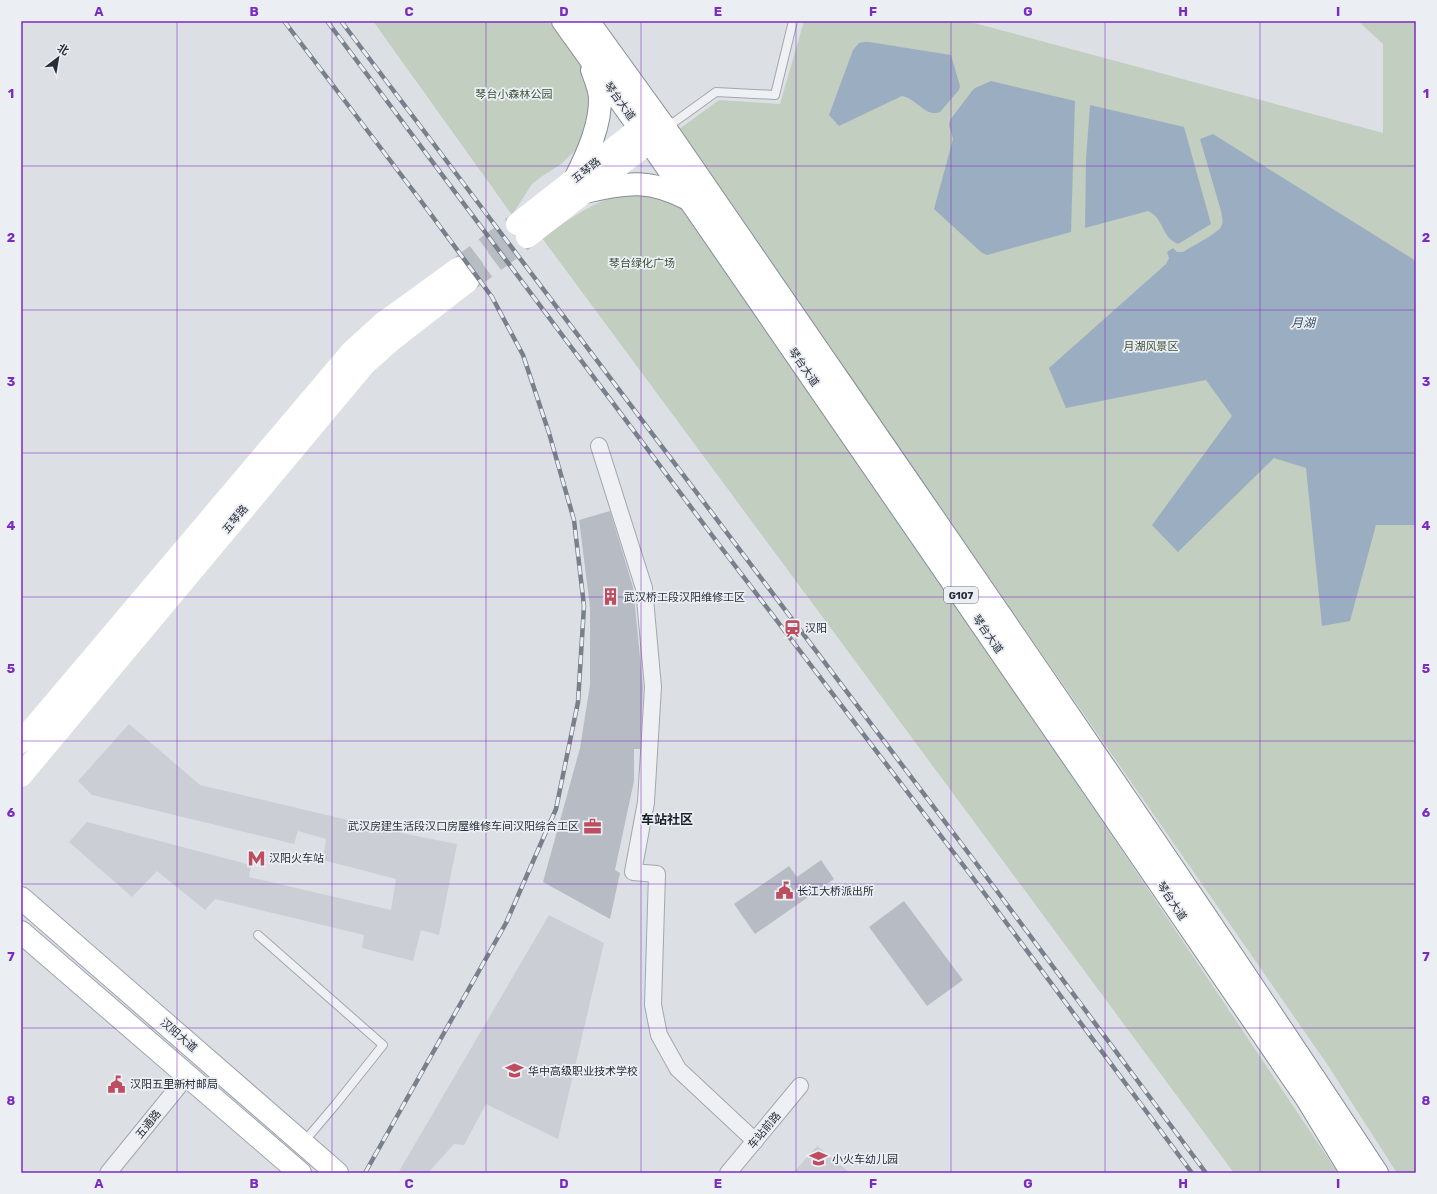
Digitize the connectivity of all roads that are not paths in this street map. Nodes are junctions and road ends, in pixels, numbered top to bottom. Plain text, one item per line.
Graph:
1 (563, 21) edge
2 (588, 21) edge
3 (793, 21) edge
4 (584, 50) junction
5 (653, 128) junction
6 (580, 185) junction
7 (688, 199) junction
8 (522, 230) tunnel mouth
9 (599, 446) dead end
10 (21, 742) edge
11 (21, 776) edge
12 (21, 898) edge
13 (21, 932) edge
14 (258, 935) dead end
15 (187, 1076) junction
16 (800, 1086) dead end
17 (755, 1141) junction
18 (303, 1143) junction
19 (108, 1173) edge
20 (300, 1173) edge
21 (337, 1173) edge
22 (728, 1173) edge
23 (1352, 1173) edge
24 (1377, 1173) edge

1 - 4 main road, 琴台大道 / G107
2 - 5 main road, 琴台大道 / G107
3 - 5 lane
4 - 5 main road, 琴台大道 / G107
4 - 6 main road
5 - 6 main road, 五琴路
5 - 7 main road, 琴台大道 / G107
5 - 24 main road, 琴台大道 / G107
6 - 7 main road
6 - 8 main road, 五琴路
7 - 23 main road, 琴台大道 / G107
9 - 17 street
10 - 11 main road, 五琴路
12 - 18 main road, 汉阳大道
13 - 15 main road
14 - 18 lane
15 - 19 street, 五通路
15 - 20 main road
16 - 17 street, 车站前路
17 - 22 street, 车站前路
18 - 21 main road, 汉阳大道

